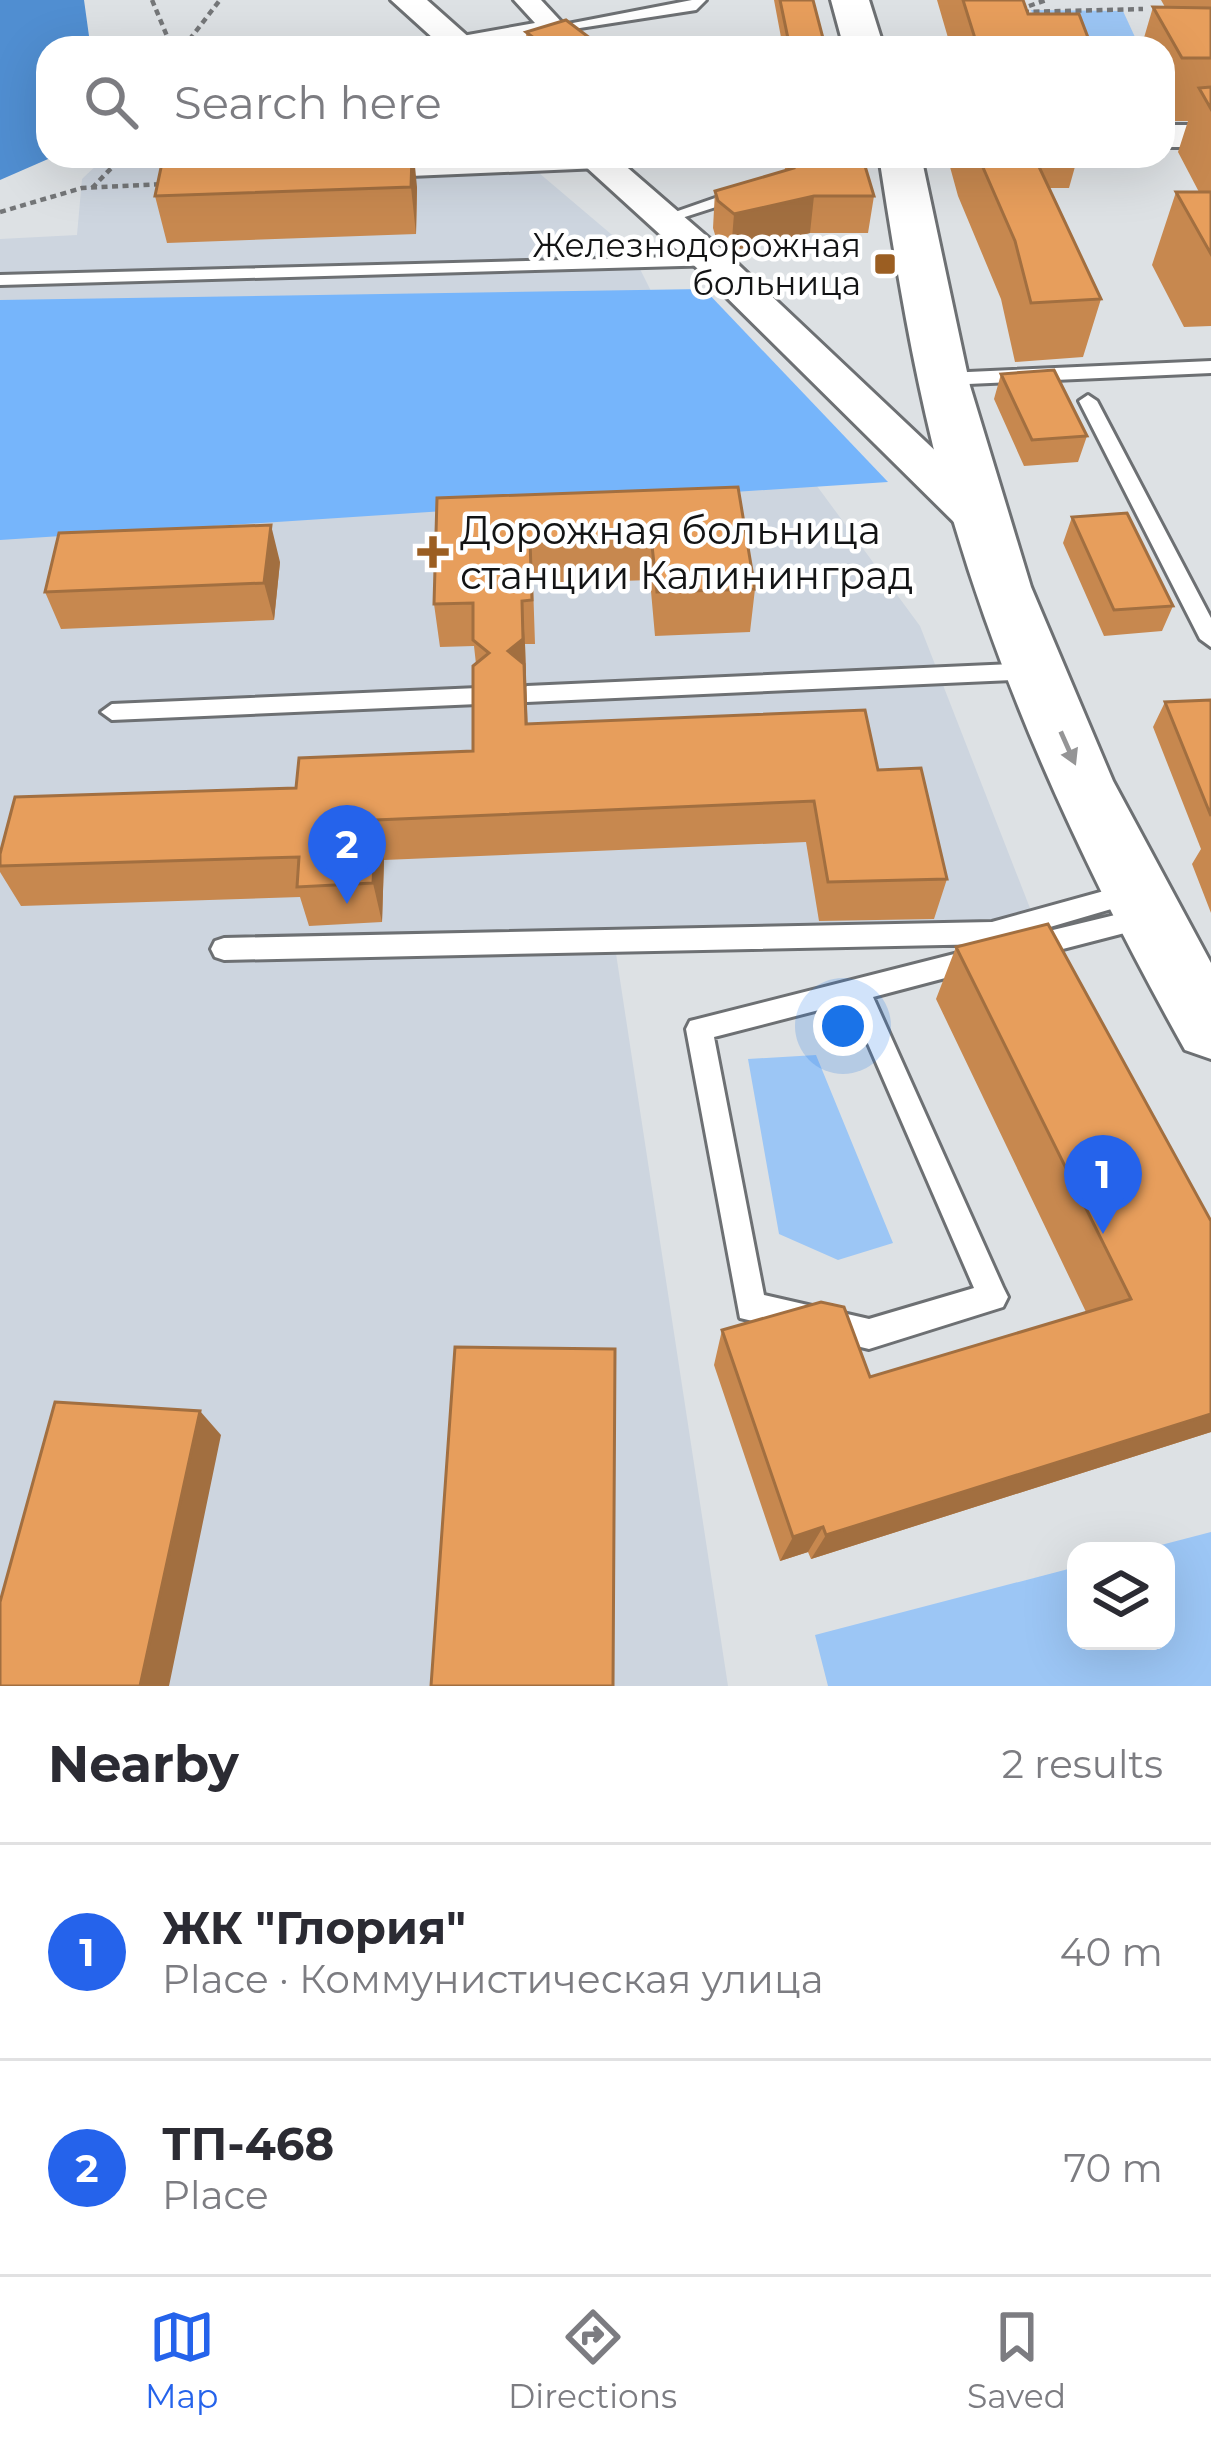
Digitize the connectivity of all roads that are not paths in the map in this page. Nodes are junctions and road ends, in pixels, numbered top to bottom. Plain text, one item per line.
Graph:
1 (407, 0) edge
2 (527, 0) edge
3 (699, 0) edge
4 (850, 0) edge
5 (554, 28) junction
6 (450, 36) edge
7 (513, 36) edge
8 (860, 36) edge
9 (1175, 136) edge
10 (1211, 136) edge
11 (439, 168) edge
12 (605, 168) edge
13 (902, 168) edge
14 (360, 172) edge
15 (743, 194) edge
16 (663, 219) junction
17 (712, 261) junction
18 (0, 280) edge
19 (1211, 367) edge
20 (946, 379) junction
21 (1088, 401) dead end
22 (981, 521) junction
23 (1211, 639) edge
24 (1037, 670) junction
25 (526, 694) edge
26 (478, 696) edge
27 (112, 712) dead end
28 (1138, 906) junction
29 (224, 950) dead end
30 (857, 990) junction
31 (1211, 1027) edge

1 - 6 street
2 - 5 street
3 - 5 lane
4 - 8 main road
5 - 7 street
9 - 10 street
11 - 14 lane
12 - 16 street
13 - 20 main road
15 - 16 lane
16 - 17 street
17 - 18 lane
17 - 22 street
19 - 20 lane
20 - 22 main road
21 - 23 lane
22 - 24 main road
24 - 25 lane
24 -> 28 main road
26 - 27 lane
28 - 29 lane
28 - 30 lane
28 - 31 main road
30 - 30 lane

